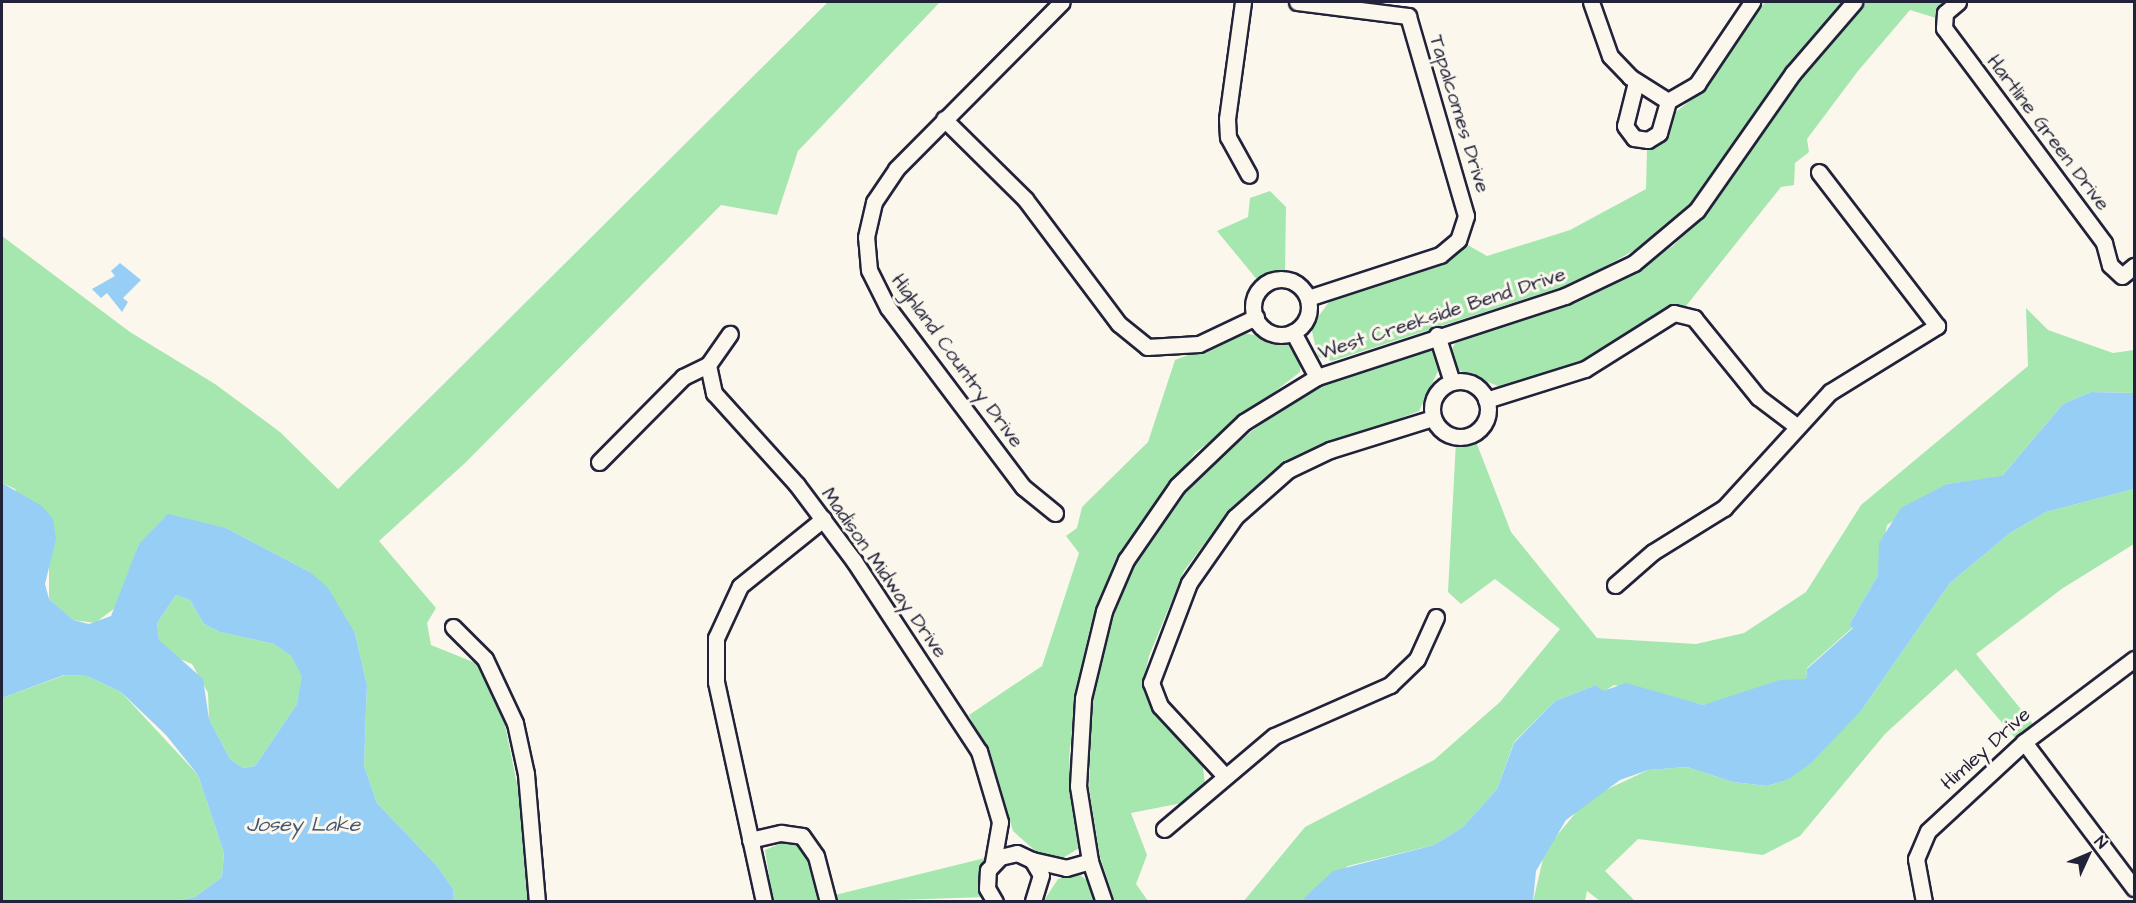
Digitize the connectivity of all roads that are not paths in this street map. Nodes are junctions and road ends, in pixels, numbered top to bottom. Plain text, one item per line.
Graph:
1 (1062, 2) edge
2 (1243, 2) edge
3 (1297, 2) edge
4 (1591, 2) edge
5 (1752, 2) edge
6 (1854, 2) edge
7 (1958, 2) edge
8 (1636, 82) junction
9 (1668, 101) junction
10 (944, 119) junction
11 (1819, 172) dead end
12 (1249, 175) dead end
13 (2134, 266) edge
14 (1308, 298) junction
15 (1256, 317) junction
16 (1293, 332) junction
17 (730, 334) dead end
18 (1437, 335) junction
19 (708, 365) junction
20 (1317, 377) junction
21 (1452, 382) junction
22 (1486, 400) junction
23 (1433, 418) junction
24 (1795, 425) junction
25 (599, 462) dead end
26 (1054, 513) dead end
27 (823, 519) junction
28 (1615, 585) dead end
29 (1436, 617) dead end
30 (453, 627) dead end
31 (2134, 658) edge
32 (2024, 742) junction
33 (1224, 775) junction
34 (1000, 822) junction
35 (1164, 829) dead end
36 (750, 840) junction
37 (1029, 858) junction
38 (1090, 861) junction
39 (993, 862) junction
40 (1066, 868) junction
41 (2134, 888) edge
42 (1036, 898) edge
43 (537, 902) edge
44 (764, 902) edge
45 (828, 902) edge
46 (995, 902) edge
47 (1104, 902) edge
48 (1924, 902) edge

1 - 10 street, Highland Country Drive
2 - 12 street
3 - 14 street, Tapalcomes Drive
4 - 8 street
5 - 9 street
6 - 18 street, West Creekside Bend Drive
7 - 13 street, Hartline Green Drive
8 - 9 street
8 - 9 street
10 - 15 street
10 - 26 street, Highland Country Drive
11 - 24 street
14 - 15 street
14 - 16 street
15 - 16 street
16 - 20 street
17 - 19 street
18 - 20 street, West Creekside Bend Drive
18 - 21 street
19 - 25 street
19 - 27 street, Madison Midway Drive
20 - 38 street, West Creekside Bend Drive
21 - 22 street
21 - 23 street
22 - 23 street
22 - 24 street
23 - 33 street
24 - 28 street
27 - 34 street, Madison Midway Drive
27 - 36 street
29 - 33 street
30 - 43 street
31 - 32 street, Himley Drive
32 - 41 street
32 - 48 street, Himley Drive
33 - 35 street
34 - 37 street, Madison Midway Drive
34 - 39 street, Madison Midway Drive
36 - 44 street
36 - 45 street
37 - 39 street
37 - 40 street
37 - 42 street
38 - 40 street
38 - 47 street, West Creekside Bend Drive
39 - 46 street, Madison Midway Drive
40 - 42 street

